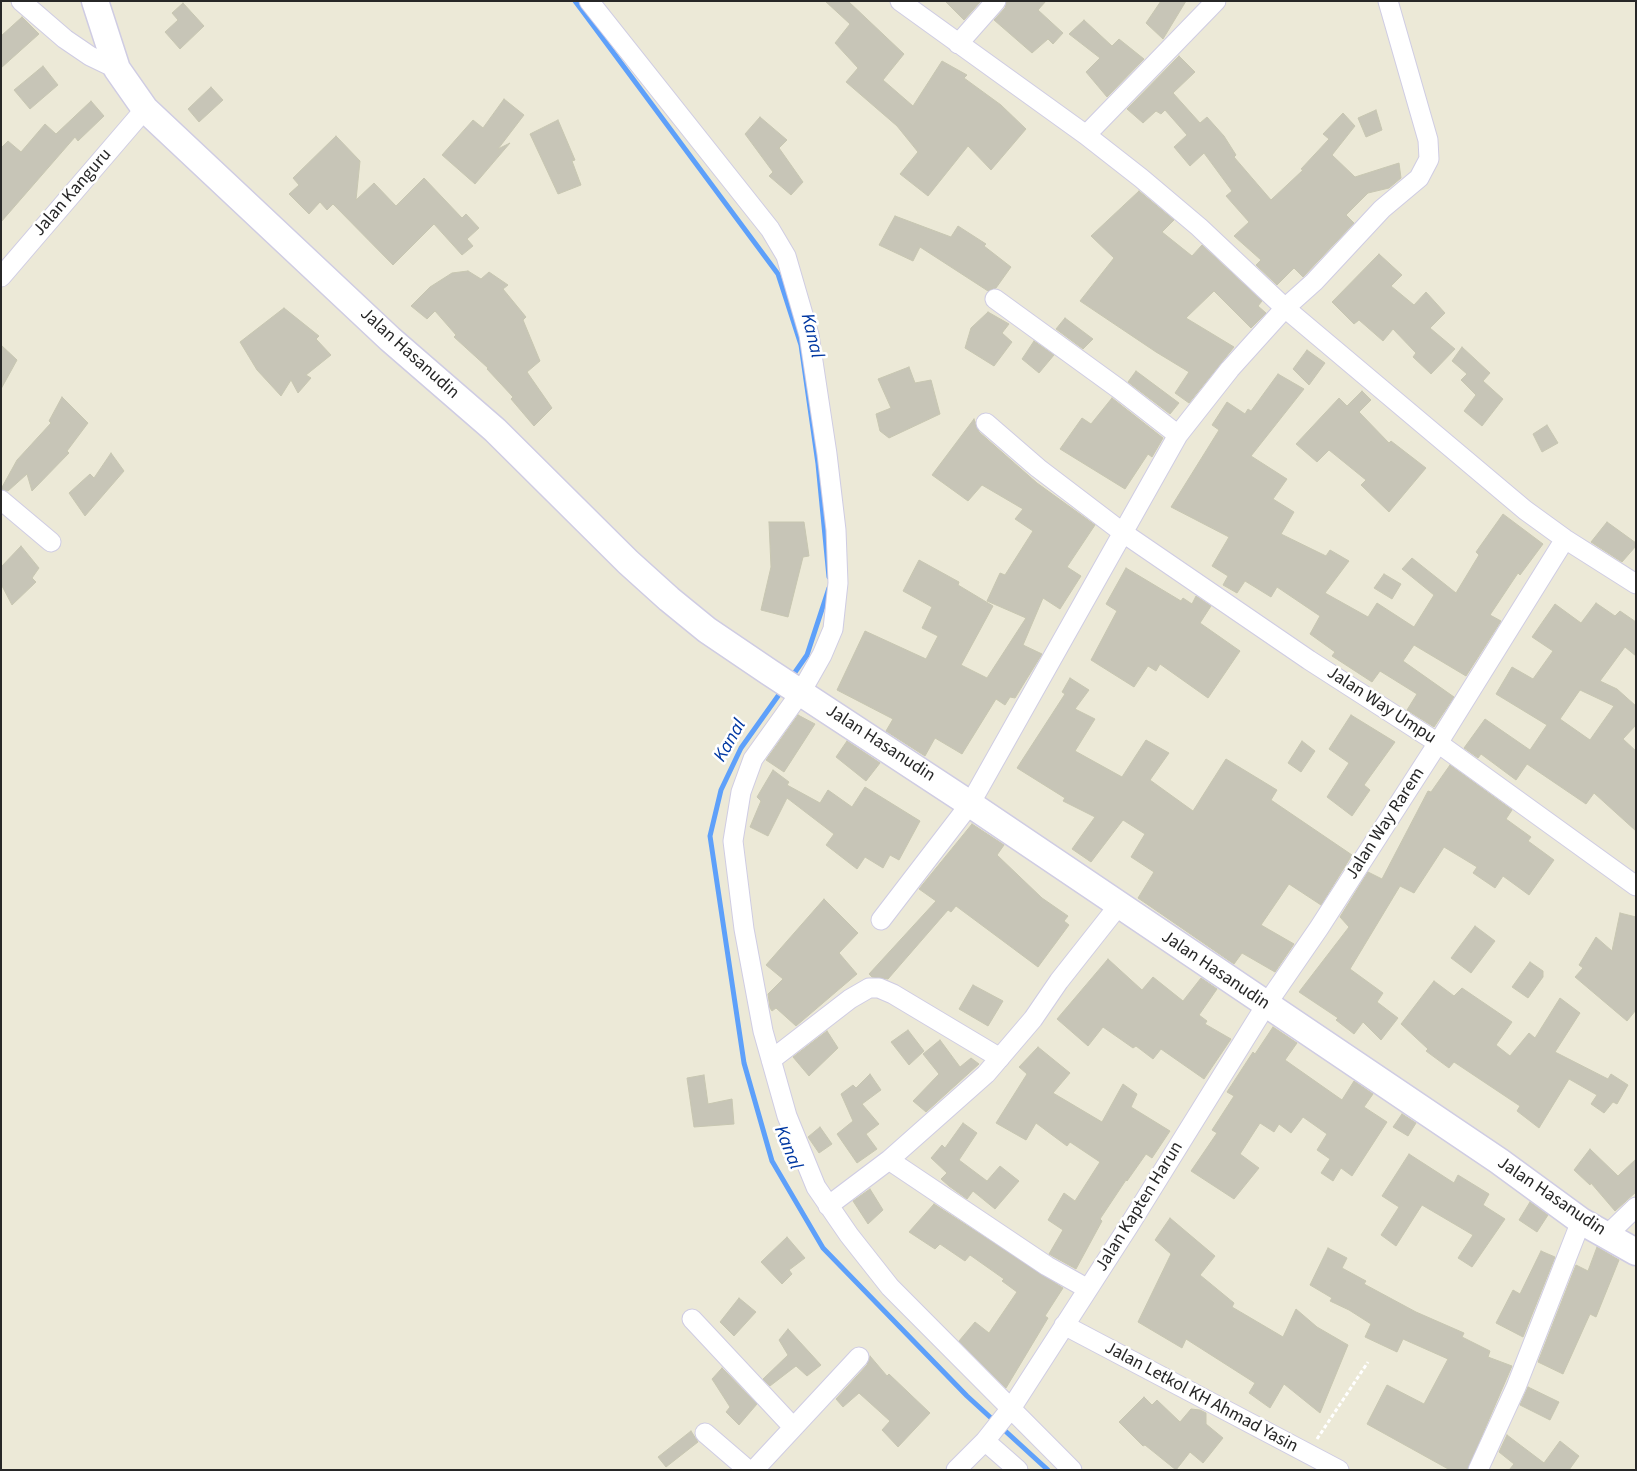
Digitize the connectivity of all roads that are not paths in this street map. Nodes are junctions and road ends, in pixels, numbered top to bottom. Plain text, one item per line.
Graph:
1 (22, 1) edge
2 (95, 1) edge
3 (589, 1) edge
4 (900, 1) edge
5 (996, 1) edge
6 (1216, 1) edge
7 (1388, 1) edge
8 (958, 44) junction
9 (117, 69) junction
10 (145, 109) junction
11 (1086, 135) junction
12 (1, 276) edge
13 (995, 299) dead end
14 (1285, 308) junction
15 (986, 423) dead end
16 (1178, 435) junction
17 (1, 500) edge
18 (1122, 532) junction
19 (1565, 539) junction
20 (51, 542) dead end
21 (1636, 584) edge
22 (798, 691) junction
23 (1438, 743) junction
24 (970, 804) junction
25 (1636, 886) edge
26 (1118, 906) junction
27 (881, 920) dead end
28 (1266, 1005) junction
29 (1000, 1058) junction
30 (771, 1060) junction
31 (889, 1160) junction
32 (828, 1206) junction
33 (1636, 1207) edge
34 (1581, 1221) junction
35 (1607, 1235) junction
36 (1636, 1252) edge
37 (1088, 1289) junction
38 (692, 1319) dead end
39 (1064, 1325) junction
40 (859, 1357) dead end
41 (1010, 1409) junction
42 (792, 1427) junction
43 (705, 1433) dead end
44 (987, 1438) junction
45 (748, 1470) edge
46 (754, 1470) edge
47 (956, 1470) edge
48 (1018, 1470) edge
49 (1072, 1470) edge
50 (1339, 1470) edge
51 (1478, 1470) edge

1 - 9 street
2 - 9 main road, Jalan Hasanudin
3 - 22 street
4 - 8 street
5 - 8 street
6 - 11 street
7 - 14 street
8 - 11 street
9 - 10 main road, Jalan Hasanudin
10 - 12 street, Jalan Kanguru
10 - 22 main road, Jalan Hasanudin
11 - 14 street
13 - 16 street
14 - 16 street
14 - 19 street
15 - 18 street, Jalan Way Umpu
16 - 18 street
17 - 20 street
18 - 23 street, Jalan Way Umpu
18 - 24 street
19 - 21 street
19 - 23 street, Jalan Way Rarem
22 - 24 main road, Jalan Hasanudin
22 - 30 street
23 - 25 street, Jalan Way Umpu
23 - 28 street, Jalan Way Rarem
24 - 26 main road, Jalan Hasanudin
24 - 27 street
26 - 28 main road, Jalan Hasanudin
26 - 29 street
28 - 34 main road, Jalan Hasanudin
28 - 37 street, Jalan Kapten Harun
29 - 30 street
29 - 31 street
30 - 32 street
31 - 32 street
31 - 37 street
32 - 41 street
33 - 35 street
34 - 35 main road, Jalan Hasanudin
34 - 51 street
35 - 36 main road, Jalan Hasanudin
37 - 39 street, Jalan Kapten Harun
38 - 42 street
39 - 41 street, Jalan Kapten Harun
39 - 50 street, Jalan Letkol KH Ahmad Yasin
40 - 42 street
41 - 44 street, Jalan Kapten Harun
41 - 49 street
42 - 46 street
43 - 45 street
44 - 47 street, Jalan Kapten Harun
44 - 48 street

